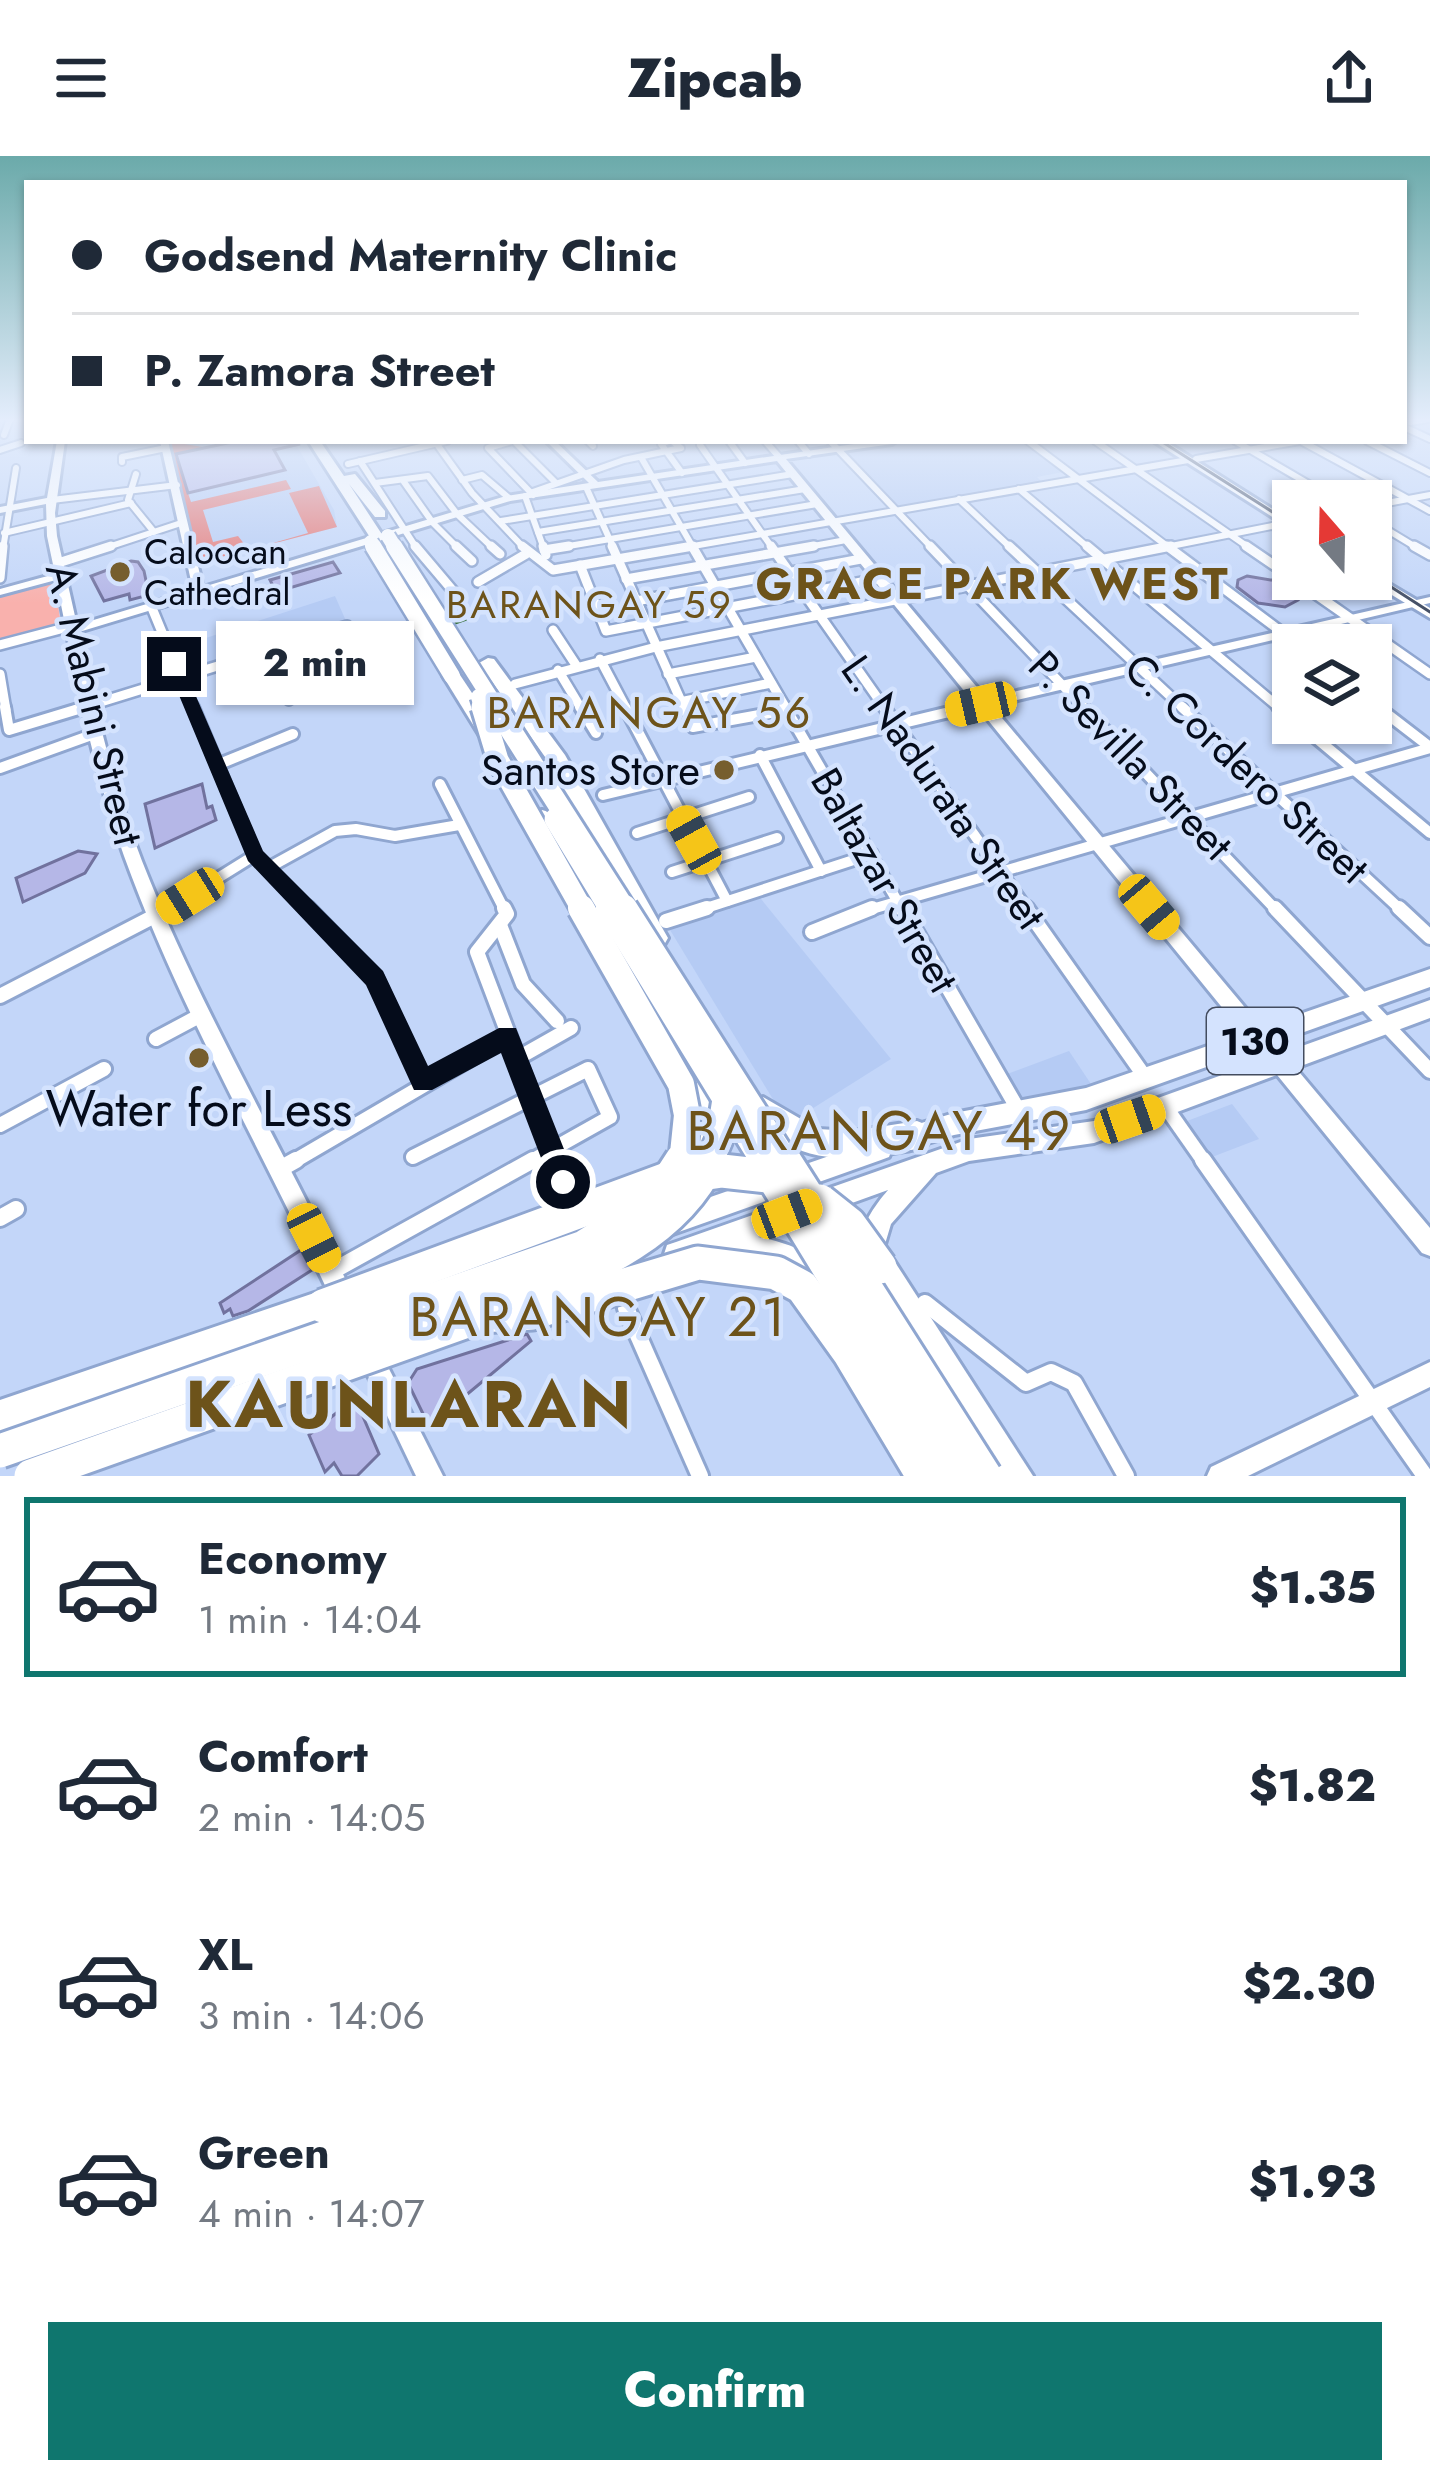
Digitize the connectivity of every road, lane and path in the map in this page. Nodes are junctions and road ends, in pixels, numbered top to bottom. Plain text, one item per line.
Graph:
1 (55, 481) edge
2 (134, 481) edge
3 (175, 481) edge
4 (352, 481) edge
5 (355, 481) edge
6 (355, 481) edge
7 (371, 481) edge
8 (385, 481) edge
9 (401, 481) edge
10 (416, 481) edge
11 (431, 481) edge
12 (463, 481) edge
13 (488, 481) edge
14 (516, 481) edge
15 (554, 481) edge
16 (563, 481) edge
17 (588, 481) edge
18 (628, 481) edge
19 (655, 481) edge
20 (724, 481) edge
21 (753, 481) edge
22 (798, 481) edge
23 (868, 481) edge
24 (1069, 481) edge
25 (1081, 481) edge
26 (1152, 481) edge
27 (1224, 481) edge
28 (1374, 481) edge
29 (404, 482) junction
30 (375, 483) junction
31 (556, 483) junction
32 (176, 485) junction
33 (727, 485) junction
34 (591, 486) junction
35 (805, 489) junction
36 (1019, 489) junction
37 (132, 490) junction
38 (529, 495) junction
39 (663, 495) junction
40 (1430, 495) edge
41 (509, 498) junction
42 (1408, 499) junction
43 (52, 500) junction
44 (737, 500) junction
45 (959, 500) junction
46 (1392, 502) edge
47 (131, 503) junction
48 (486, 503) junction
49 (817, 504) junction
50 (594, 506) junction
51 (2, 508) edge
52 (671, 510) junction
53 (896, 510) junction
54 (1272, 511) edge
55 (1430, 511) edge
56 (457, 514) junction
57 (532, 516) junction
58 (748, 516) junction
59 (501, 521) junction
60 (50, 522) junction
61 (601, 522) junction
62 (831, 522) junction
63 (182, 523) junction
64 (433, 523) junction
65 (1272, 526) edge
66 (681, 527) junction
67 (3, 532) edge
68 (154, 532) junction
69 (405, 532) junction
70 (538, 532) junction
71 (1392, 532) edge
72 (761, 534) junction
73 (1229, 534) junction
74 (609, 539) junction
75 (846, 540) junction
76 (691, 546) junction
77 (1168, 547) junction
78 (544, 550) junction
79 (775, 553) junction
80 (500, 554) dead end
81 (526, 554) junction
82 (2, 555) edge
83 (1430, 555) edge
84 (617, 559) junction
85 (861, 559) junction
86 (1102, 559) junction
87 (472, 560) dead end
88 (1272, 564) edge
89 (550, 565) junction
90 (580, 565) junction
91 (702, 566) junction
92 (59, 570) junction
93 (789, 572) junction
94 (1037, 572) junction
95 (0, 578) edge
96 (626, 579) junction
97 (877, 579) junction
98 (478, 582) dead end
99 (1392, 585) edge
100 (714, 586) junction
101 (968, 586) junction
102 (0, 592) edge
103 (803, 593) junction
104 (199, 594) junction
105 (459, 598) dead end
106 (894, 600) junction
107 (1324, 600) edge
108 (636, 601) junction
109 (1425, 605) edge
110 (152, 608) junction
111 (727, 608) junction
112 (819, 615) junction
113 (1351, 618) junction
114 (646, 623) junction
115 (1326, 624) edge
116 (1272, 625) edge
117 (347, 626) dead end
118 (73, 628) junction
119 (553, 630) dead end
120 (740, 630) junction
121 (1272, 637) edge
122 (0, 645) edge
123 (656, 647) junction
124 (271, 649) junction
125 (1210, 650) junction
126 (756, 657) junction
127 (600, 659) junction
128 (576, 665) junction
129 (1139, 667) junction
130 (558, 670) junction
131 (0, 674) edge
132 (668, 674) junction
133 (1430, 674) edge
134 (179, 676) junction
135 (771, 683) junction
136 (493, 684) junction
137 (1064, 685) junction
138 (1, 697) edge
139 (290, 700) dead end
140 (680, 702) junction
141 (1272, 702) edge
142 (90, 703) junction
143 (981, 704) junction
144 (787, 710) junction
145 (1392, 717) edge
146 (895, 724) junction
147 (97, 733) junction
148 (596, 733) dead end
149 (293, 734) dead end
150 (807, 744) junction
151 (1323, 744) edge
152 (1430, 747) edge
153 (760, 755) junction
154 (218, 765) junction
155 (0, 768) edge
156 (1354, 770) junction
157 (662, 780) junction
158 (440, 784) dead end
159 (1274, 792) junction
160 (603, 795) dead end
161 (749, 797) dead end
162 (1188, 816) junction
163 (682, 818) junction
164 (459, 825) junction
165 (637, 832) dead end
166 (1430, 833) edge
167 (778, 838) dead end
168 (1096, 842) junction
169 (872, 854) junction
170 (255, 855) junction
171 (706, 861) junction
172 (268, 868) junction
173 (998, 870) junction
174 (821, 871) junction
175 (672, 872) dead end
176 (897, 898) junction
177 (728, 901) junction
178 (157, 916) junction
179 (666, 921) dead end
180 (503, 923) junction
181 (812, 932) dead end
182 (1430, 937) edge
183 (666, 956) junction
184 (637, 970) junction
185 (1430, 978) edge
186 (0, 996) edge
187 (1364, 1001) junction
188 (1430, 1009) edge
189 (204, 1013) junction
190 (1387, 1025) junction
191 (508, 1036) junction
192 (156, 1039) dead end
193 (1259, 1040) junction
194 (518, 1058) junction
195 (1282, 1066) junction
196 (104, 1069) dead end
197 (1430, 1071) edge
198 (702, 1075) junction
199 (1147, 1080) junction
200 (423, 1082) junction
201 (532, 1096) junction
202 (1165, 1106) junction
203 (763, 1111) junction
204 (1020, 1114) junction
205 (0, 1125) edge
206 (917, 1135) junction
207 (551, 1148) junction
208 (413, 1156) dead end
209 (860, 1158) junction
210 (932, 1161) junction
211 (280, 1169) junction
212 (872, 1183) junction
213 (813, 1190) junction
214 (780, 1202) junction
215 (16, 1209) dead end
216 (0, 1218) edge
217 (1430, 1245) edge
218 (590, 1247) junction
219 (671, 1255) junction
220 (331, 1272) junction
221 (836, 1295) junction
222 (885, 1298) junction
223 (925, 1304) dead end
224 (626, 1308) dead end
225 (482, 1316) junction
226 (354, 1324) junction
227 (374, 1361) junction
228 (1430, 1374) edge
229 (1373, 1402) junction
230 (0, 1417) edge
231 (0, 1447) edge
232 (31, 1476) edge
233 (41, 1476) edge
234 (430, 1476) edge
235 (700, 1476) edge
236 (923, 1476) edge
237 (944, 1476) edge
238 (956, 1476) edge
239 (985, 1476) edge
240 (996, 1476) edge
241 (1015, 1476) edge
242 (1126, 1476) edge
243 (1220, 1476) edge
244 (1425, 1476) edge

1 - 43 street, A. Mabini Street
2 - 37 street
3 - 32 street
4 - 184 highway, bridge
5 - 136 highway, bridge
6 - 136 highway, bridge
7 - 30 street
8 - 30 street
9 - 29 street
10 - 29 street
11 - 56 street
12 - 48 street
13 - 41 street
14 - 38 street
15 - 31 street
16 - 31 street
17 - 34 street
18 - 34 street
19 - 39 street, Baltazar Street
20 - 33 street, L. Nadurata Street
21 - 33 street
22 - 35 street
23 - 53 street, P. Sevilla Street
24 - 36 street
25 - 77 street
26 - 73 street
27 - 54 main road
28 - 42 street
29 - 64 street
30 - 69 street
31 - 38 street
32 - 37 street
32 - 63 street
33 - 39 street
33 - 44 street, L. Nadurata Street
34 - 38 street
34 - 50 street
35 - 44 street
35 - 49 street
36 - 45 street
36 - 86 street
37 - 43 street
37 - 47 street
38 - 41 street
38 - 57 street
39 - 50 street
39 - 52 street, Baltazar Street
40 - 42 street
41 - 48 street
42 - 46 street
42 - 55 street
43 - 51 street
43 - 60 street, A. Mabini Street
44 - 52 street
44 - 58 street, L. Nadurata Street
45 - 53 street
45 - 94 street, C. Cordero Street
47 - 60 street
47 - 68 street
48 - 56 street
48 - 59 street
49 - 58 street
49 - 62 street
50 - 57 street
50 - 61 street
51 - 67 street
52 - 61 street
52 - 66 street, Baltazar Street
53 - 62 street
53 - 101 street, P. Sevilla Street
56 - 64 street
56 - 80 street
57 - 59 street
57 - 70 street
58 - 66 street
58 - 72 street, L. Nadurata Street
59 - 81 street
60 - 67 street
60 - 92 street, A. Mabini Street
61 - 70 street
61 - 74 street
62 - 72 street
62 - 75 street
63 - 68 street
63 - 104 street
64 - 69 street
64 - 87 street
65 - 73 street
66 - 74 street
66 - 76 street, Baltazar Street
67 - 82 street
68 - 92 street
69 - 104 street
69 - 105 street
70 - 78 street
71 - 83 street
72 - 76 street
72 - 79 street, L. Nadurata Street
73 - 77 street
73 - 88 street
74 - 78 street
74 - 84 street
75 - 79 street
75 - 85 street
76 - 84 street
76 - 91 street, Baltazar Street
77 - 86 street
77 - 116 street
78 - 89 street
79 - 91 street
79 - 93 street, L. Nadurata Street
81 - 89 street
81 - 98 street
82 - 95 street
84 - 90 street
84 - 96 street
85 - 93 street
85 - 97 street
86 - 94 street
86 - 125 street
89 - 90 street
90 - 114 street
91 - 96 street
91 - 100 street, Baltazar Street
92 - 102 street
92 - 118 street, A. Mabini Street
93 - 100 street
93 - 103 street, L. Nadurata Street
94 - 101 street
94 - 129 street, C. Cordero Street
96 - 108 street
97 - 103 street
97 - 106 street
99 - 109 main road
100 - 108 street
100 - 111 street, Baltazar Street
101 - 106 street
101 - 137 street, P. Sevilla Street
103 - 111 street
103 - 112 street, L. Nadurata Street
104 - 110 street
106 - 112 street
106 - 143 street
107 - 113 street
108 - 114 street
109 - 113 street
110 - 118 street
110 - 134 street
111 - 114 street
111 - 120 street, Baltazar Street
112 - 120 street
112 - 146 street, L. Nadurata Street
113 - 115 street
113 - 133 street
114 - 123 street
117 - 124 street
118 - 122 street
118 - 142 street, A. Mabini Street
119 - 128 street
120 - 123 street
120 - 126 street, Baltazar Street
121 - 125 street
123 - 127 street
123 - 132 street
124 - 134 street
124 - 139 street
125 - 129 street
125 - 141 street
126 - 132 street
126 - 135 street, Baltazar Street
127 - 128 street
127 - 157 street
128 - 130 street
129 - 137 street
129 - 159 street, C. Cordero Street
130 - 136 street
130 - 148 street
131 - 138 street
132 - 140 street
134 - 142 street
134 - 154 street
135 - 140 street
135 - 144 street, Baltazar Street
136 - 183 highway
136 - 225 highway, bridge
136 - 231 highway, bridge
136 - 238 highway, bridge
136 - 239 highway, bridge
137 - 143 street
137 - 162 street, P. Sevilla Street
138 - 142 street
140 - 144 street
142 - 147 street, A. Mabini Street
143 - 146 street
143 - 168 street
144 - 150 street, Baltazar Street
145 - 152 street
146 - 150 street
146 - 173 street, L. Nadurata Street
147 - 155 street
147 - 178 street, A. Mabini Street
149 - 154 street
150 - 153 street
150 - 169 street, Baltazar Street
151 - 156 street
152 - 156 street
153 - 157 street
153 - 174 street
154 - 170 street
156 - 159 street
156 - 166 street
157 - 160 street
157 - 163 street
158 - 164 street
159 - 162 street
159 - 182 street, C. Cordero Street
161 - 163 street
162 - 168 street
162 - 187 street, P. Sevilla Street
163 - 165 street
163 - 171 street
164 - 172 street
164 - 180 street
167 - 171 street
168 - 173 street
168 - 193 street
169 - 174 street
169 - 176 street, Baltazar Street
170 - 172 street
170 - 178 street
171 - 175 street
171 - 177 street
172 - 200 street
173 - 176 street
173 - 199 street, L. Nadurata Street
174 - 177 street
176 - 181 street
176 - 204 street, Baltazar Street
177 - 179 street
178 - 186 street
178 - 189 street, A. Mabini Street
180 - 191 street
180 - 194 street
183 - 184 highway
183 - 203 highway
184 - 198 highway
185 - 187 main road, 130
187 - 190 street, P. Sevilla Street
187 - 193 main road, 130
188 - 190 main road, 130
189 - 192 street
189 - 211 street, A. Mabini Street
190 - 195 main road, 130
190 - 197 street, P. Sevilla Street
191 - 194 street
191 - 200 street
193 - 195 street
193 - 199 main road, 130
194 - 201 street
195 - 202 main road, 130
195 - 217 street
196 - 205 street
198 - 214 highway
198 - 218 highway
199 - 204 main road, 130
200 - 211 street
201 - 207 street
201 - 207 street
201 - 208 street
202 - 210 main road, 130
202 - 229 street
203 - 206 highway
203 - 213 highway
204 - 206 main road, 130
206 - 209 main road, 130
207 - 218 street
207 - 220 street
209 - 212 main road
209 - 213 main road, 130
210 - 212 main road, 130
210 - 222 main road
211 - 220 street, A. Mabini Street
212 - 213 main road, 130
213 - 214 main road, 130
213 - 222 main road
214 - 218 main road, 130
214 - 219 main road, 130
214 - 221 main road
215 - 216 street
218 - 226 main road, 130
219 - 221 main road
219 - 227 main road, 130
220 - 226 street, A. Mabini Street
221 - 237 main road
222 - 240 main road
223 - 242 street
224 - 235 street
225 - 232 highway, bridge
225 - 236 highway, bridge
226 - 227 street, A. Mabini Street
226 - 231 main road, 130
227 - 233 main road, 130
227 - 234 street, A. Mabini Street
228 - 229 street
229 - 243 street
229 - 244 street
230 - 241 highway, bridge

